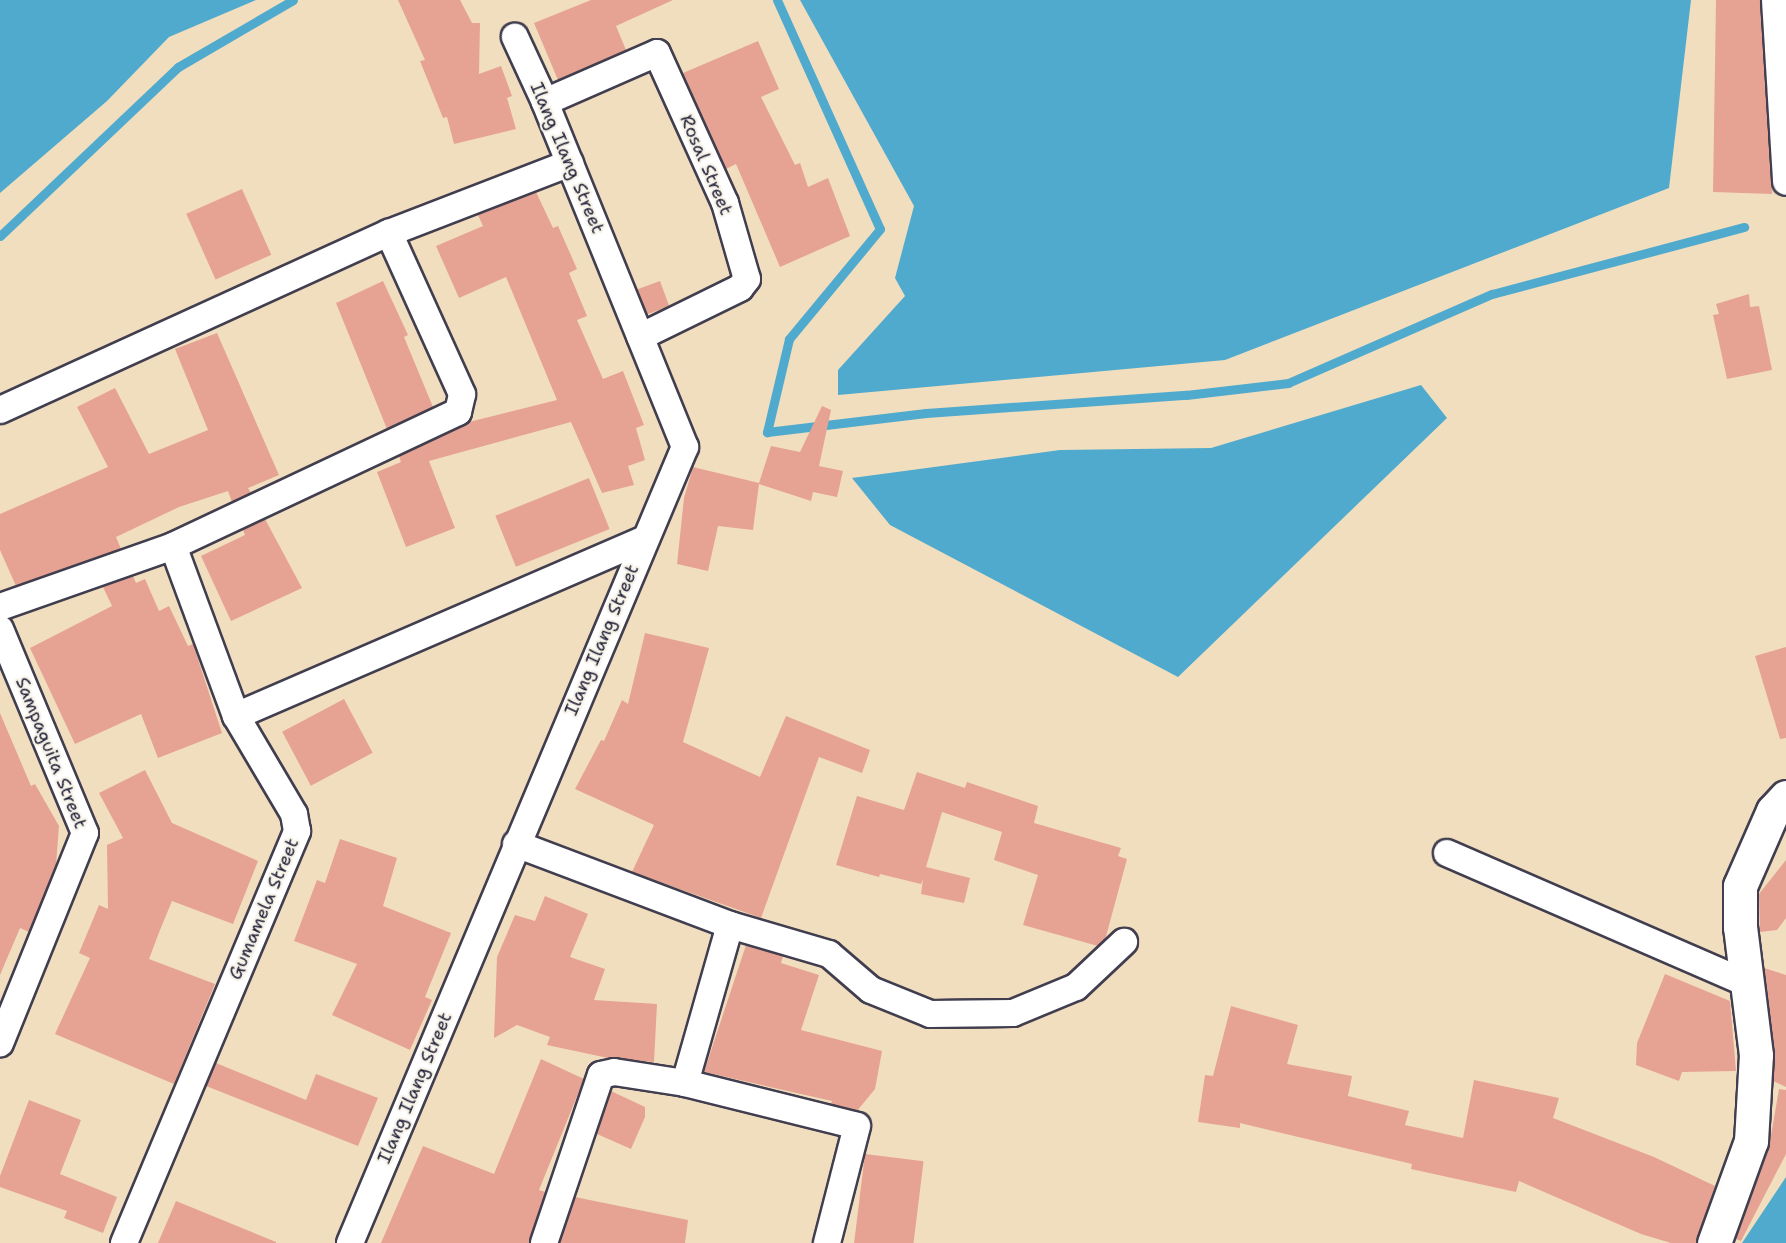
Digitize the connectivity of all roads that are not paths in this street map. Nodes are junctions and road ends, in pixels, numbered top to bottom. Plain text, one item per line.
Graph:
1 (1775, 0) edge
2 (515, 37) dead end
3 (545, 102) junction
4 (570, 164) junction
5 (1786, 182) edge
6 (389, 233) junction
7 (640, 336) junction
8 (0, 410) edge
9 (645, 539) junction
10 (172, 546) junction
11 (0, 607) edge
12 (0, 629) edge
13 (236, 716) junction
14 (1786, 797) edge
15 (516, 844) junction
16 (1447, 853) dead end
17 (730, 925) junction
18 (1125, 942) dead end
19 (1746, 983) junction
20 (0, 1043) edge
21 (685, 1083) junction
22 (124, 1243) edge
23 (350, 1243) edge
24 (544, 1243) edge
25 (827, 1243) edge
26 (1714, 1243) edge

1 - 5 street
2 - 3 street, Ilang Ilang Street
3 - 4 street, Ilang Ilang Street
3 - 7 street, Rosal Street
4 - 6 street
4 - 7 street, Ilang Ilang Street
6 - 8 street
6 - 10 street
7 - 9 street, Ilang Ilang Street
9 - 13 street
9 - 15 street, Ilang Ilang Street
10 - 11 street
10 - 13 street, Gumamela Street
12 - 20 street, Sampaguita Street
13 - 22 street, Gumamela Street
14 - 19 street
15 - 17 street
15 - 23 street, Ilang Ilang Street
16 - 19 street
17 - 18 street
17 - 21 street
19 - 26 street
21 - 24 street
21 - 25 street

